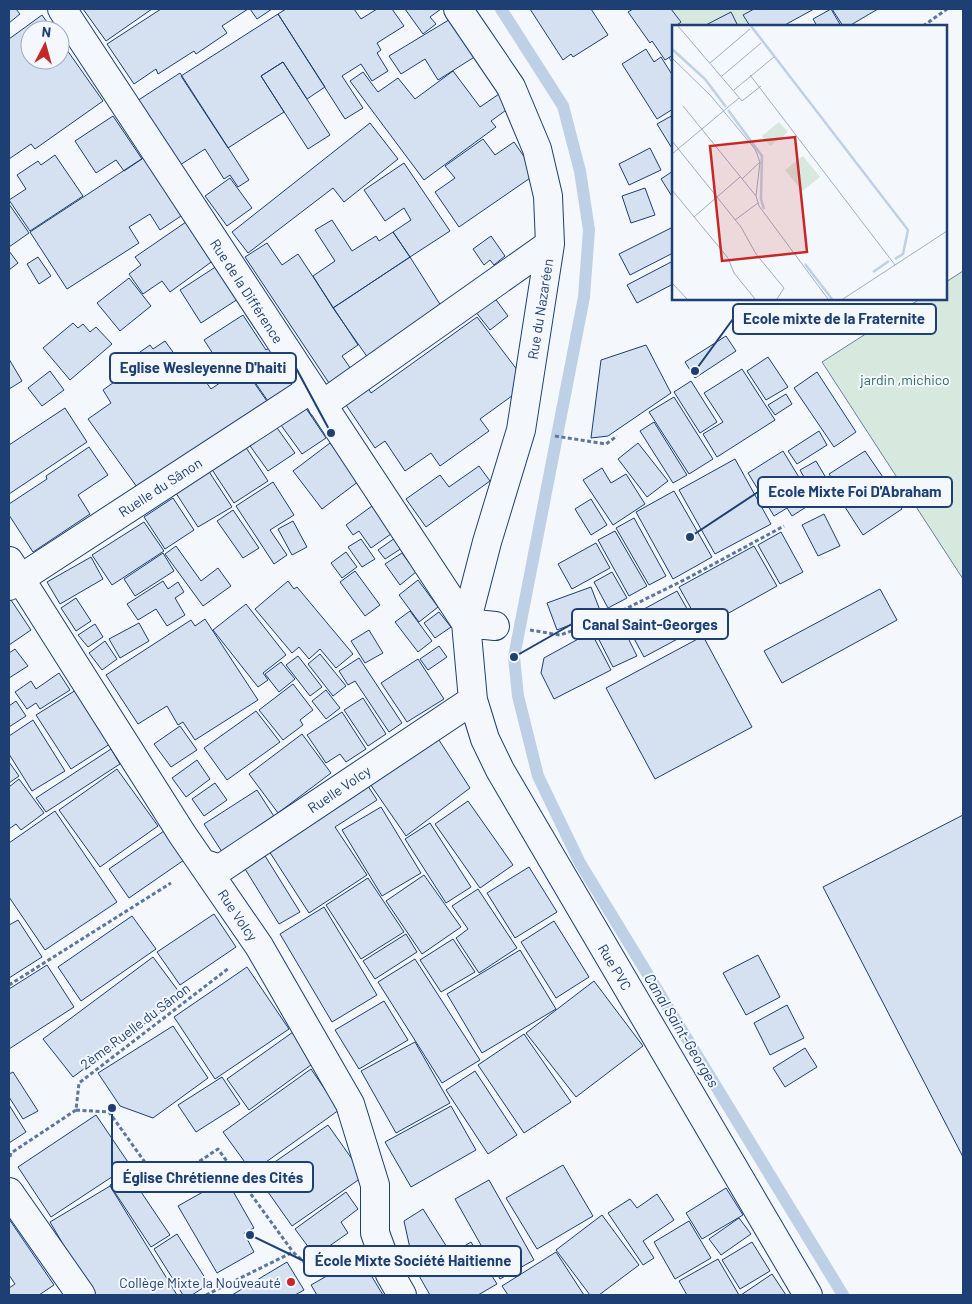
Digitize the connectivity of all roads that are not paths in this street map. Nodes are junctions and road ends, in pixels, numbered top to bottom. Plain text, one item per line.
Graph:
1 (62, 9) edge
2 (458, 9) edge
3 (550, 244) junction
4 (316, 397) junction
5 (12, 575) edge
6 (466, 623) junction
7 (494, 626) dead end
8 (473, 700) junction
9 (202, 863) junction
10 (9, 1192) edge
11 (82, 1295) edge
12 (402, 1295) edge
13 (808, 1295) edge

1 - 4 street, Rue de la Différence
2 - 3 street, Rue du Nazaréen
3 - 4 street, Ruelle du Sânon
3 - 6 street, Rue du Nazaréen
4 - 5 street, Ruelle du Sânon
4 - 6 street, Rue de la Différence
5 - 9 street, Rue Volcy
6 - 7 street
6 - 8 street, Rue PVC
8 - 9 street, Ruelle Volcy
8 - 13 street, Rue PVC
9 - 12 street, Rue Volcy
10 - 11 street

